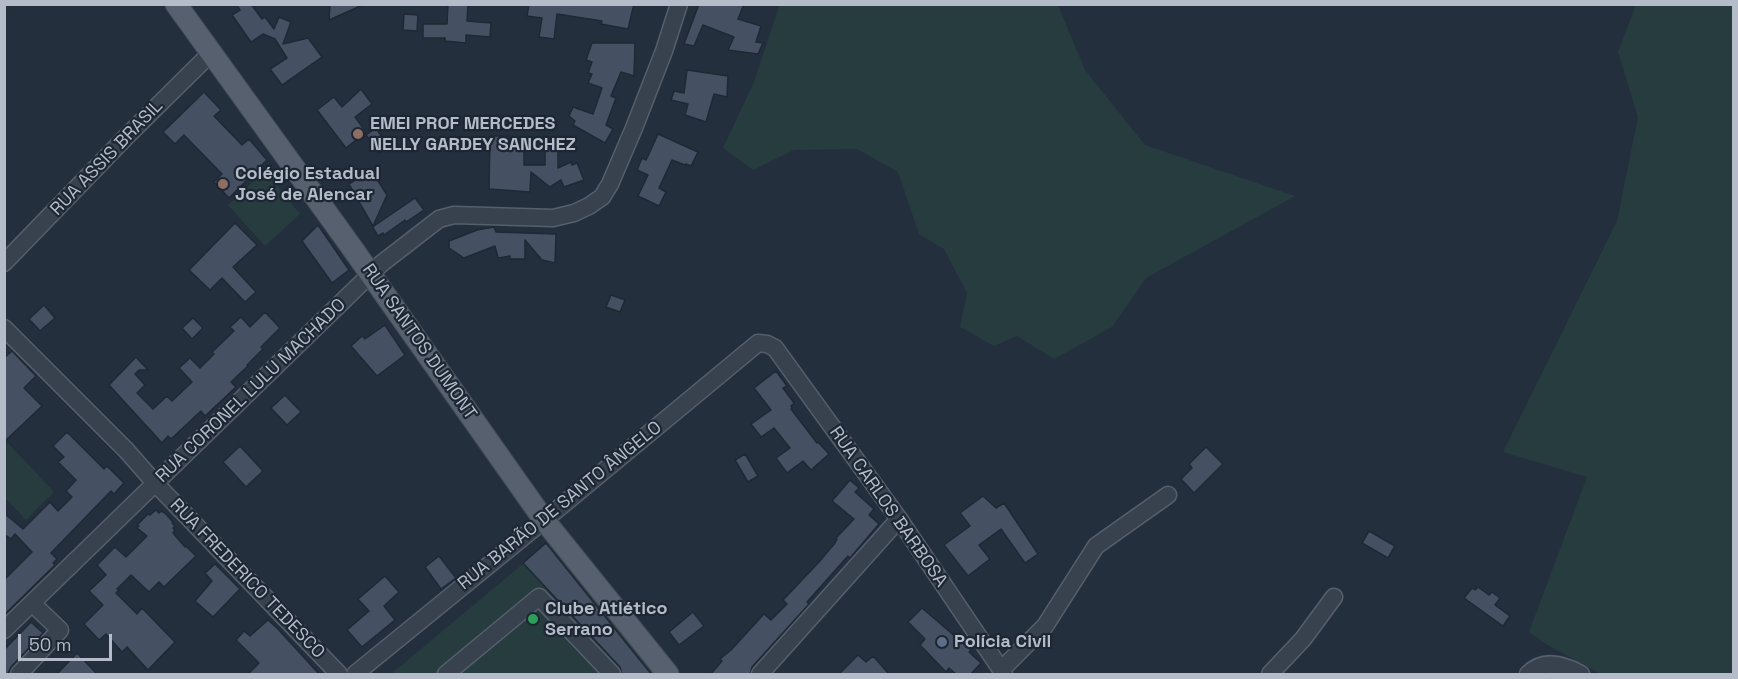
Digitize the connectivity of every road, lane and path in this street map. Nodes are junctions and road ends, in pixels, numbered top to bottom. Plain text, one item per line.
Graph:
1 (176, 4) edge
2 (679, 4) edge
3 (210, 54) junction
4 (4, 263) edge
5 (370, 274) junction
6 (4, 328) edge
7 (767, 344) joint
8 (155, 483) junction
9 (1168, 495) dead end
10 (899, 519) junction
11 (544, 520) junction
12 (1334, 597) dead end
13 (32, 603) junction
14 (4, 630) edge
15 (999, 672) edge
16 (19, 675) edge
17 (339, 675) edge
18 (355, 675) edge
19 (446, 675) edge
20 (612, 675) edge
21 (668, 675) edge
22 (760, 675) edge
23 (1270, 675) edge
24 (1528, 675) edge
25 (1581, 675) edge

1 - 3 main road, RUA SANTOS DUMONT
2 - 5 street, RUA CORONEL LULU MACHADO
3 - 4 street, RUA ASSIS BRASIL
3 - 5 main road, RUA SANTOS DUMONT
5 - 8 street, RUA CORONEL LULU MACHADO
5 - 11 main road, RUA SANTOS DUMONT
6 - 8 street, RUA FREDERICO TEDESCO
7 - 10 street, RUA CARLOS BARBOSA
7 - 11 street, RUA BARÃO DE SANTO ÂNGELO
8 - 13 street, RUA CORONEL LULU MACHADO
8 - 17 street, RUA FREDERICO TEDESCO
9 - 15 street
10 - 15 street, RUA CARLOS BARBOSA
10 - 22 street
11 - 18 street, RUA BARÃO DE SANTO ÂNGELO
11 - 21 main road, RUA SANTOS DUMONT
12 - 23 street
13 - 14 street, RUA CORONEL LULU MACHADO
13 - 16 street
19 - 20 street
24 - 25 street

